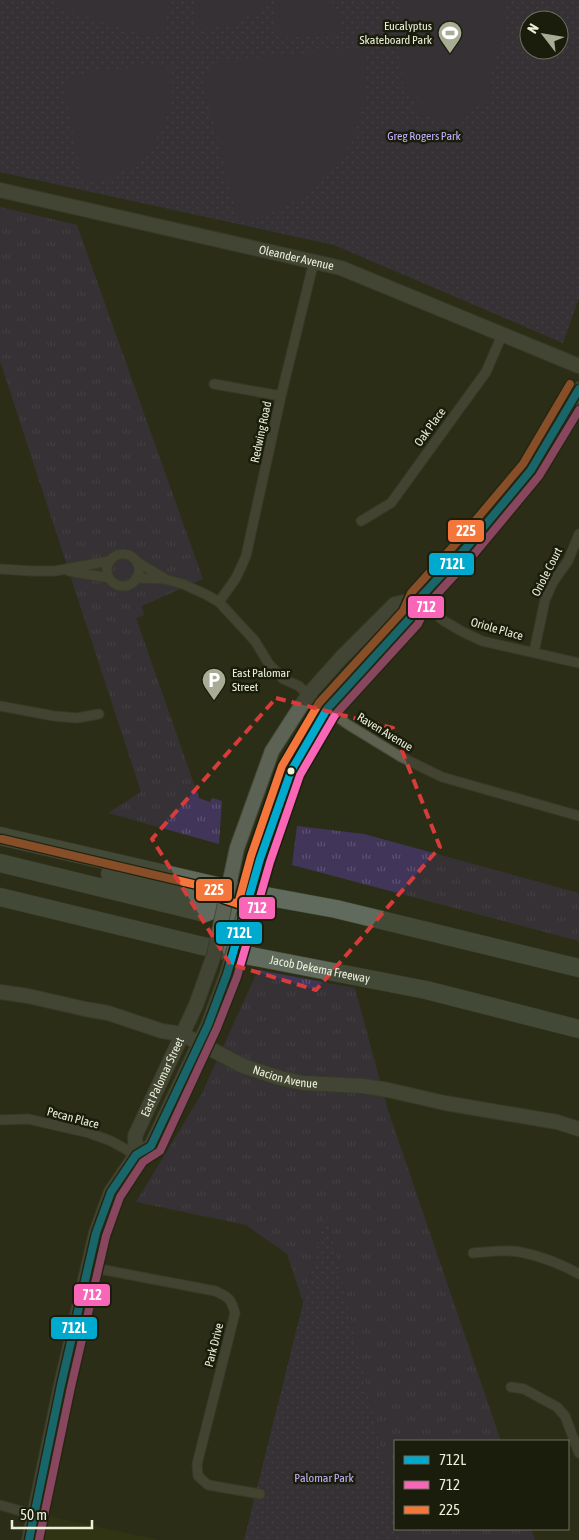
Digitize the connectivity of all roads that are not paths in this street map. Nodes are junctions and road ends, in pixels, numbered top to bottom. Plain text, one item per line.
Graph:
1 (0, 190) edge
2 (314, 261) junction
3 (502, 335) junction
4 (579, 366) edge
5 (214, 384) dead end
6 (579, 389) edge
7 (281, 396) junction
8 (362, 521) dead end
9 (579, 534) edge
10 (109, 561) junction
11 (137, 562) junction
12 (0, 569) edge
13 (64, 570) junction
14 (109, 578) junction
15 (136, 578) junction
16 (164, 578) junction
17 (419, 599) junction
18 (219, 602) junction
19 (534, 652) junction
20 (579, 663) edge
21 (308, 695) junction
22 (0, 706) edge
23 (327, 709) junction
24 (99, 714) dead end
25 (579, 816) edge
26 (0, 836) edge
27 (0, 849) edge
28 (0, 863) edge
29 (68, 872) junction
30 (0, 897) edge
31 (220, 909) junction
32 (245, 916) junction
33 (579, 968) edge
34 (0, 992) edge
35 (579, 1029) edge
36 (182, 1034) junction
37 (199, 1043) junction
38 (0, 1120) edge
39 (579, 1129) edge
40 (136, 1155) junction
41 (473, 1253) dead end
42 (89, 1267) junction
43 (579, 1274) edge
44 (511, 1387) dead end
45 (579, 1453) edge
46 (260, 1494) dead end
47 (0, 1505) edge
48 (35, 1515) junction
49 (29, 1540) edge

1 - 2 main road, Oleander Avenue
2 - 3 main road, Oleander Avenue
2 - 7 street, Redwing Road
3 - 4 main road, Oleander Avenue
3 - 8 street, Oak Place
5 - 7 street
6 - 17 main road, East Palomar Street
7 - 18 street, Redwing Road
9 - 19 street, Oriole Court
10 - 11 street
10 - 13 street
10 - 14 street
11 - 15 street
11 - 16 street, Raven Avenue
12 - 13 street
13 - 14 street
14 - 15 street
15 - 16 street, Raven Avenue
16 - 18 street, Raven Avenue
17 - 19 street, Oriole Place
17 - 21 main road, East Palomar Street
17 - 23 main road, East Palomar Street
18 - 21 street, Raven Avenue
19 - 20 street, Oriole Place
21 - 23 street, Raven Avenue
21 - 31 main road, East Palomar Street, bridge
22 - 24 street
23 - 25 street, Raven Avenue
23 - 32 main road, East Palomar Street, bridge
26 - 33 highway
27 - 29 highway
28 - 29 highway
29 - 31 highway
30 - 35 highway, Jacob Dekema Freeway
31 - 32 highway
31 - 36 main road, East Palomar Street, bridge
32 - 37 main road, East Palomar Street, bridge
34 - 36 main road, Nacion Avenue
36 - 37 main road, Nacion Avenue
36 - 40 main road, East Palomar Street
37 - 39 main road, Nacion Avenue
37 - 40 main road, East Palomar Street
38 - 40 street, Pecan Place
40 - 42 main road, East Palomar Street
41 - 43 street
42 - 46 street, Park Drive
42 - 48 main road, East Palomar Street
44 - 45 street
47 - 48 street
48 - 49 main road, East Palomar Street

